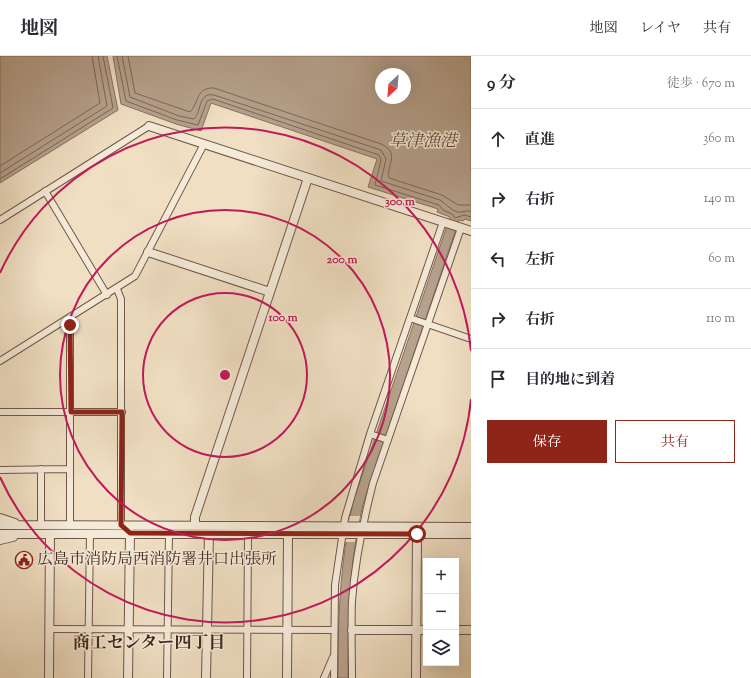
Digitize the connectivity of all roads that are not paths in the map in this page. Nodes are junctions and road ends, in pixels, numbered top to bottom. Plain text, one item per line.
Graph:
1 (149, 126) joint
2 (204, 144) junction
3 (308, 178) junction
4 (45, 191) junction
5 (0, 220) edge
6 (444, 222) junction
7 (460, 228) junction
8 (471, 231) edge
9 (148, 252) junction
10 (117, 289) junction
11 (270, 292) junction
12 (107, 295) junction
13 (67, 319) junction
14 (411, 319) junction
15 (427, 325) junction
16 (471, 339) edge
17 (0, 361) edge
18 (0, 412) edge
19 (71, 412) junction
20 (122, 412) junction
21 (372, 435) junction
22 (386, 440) junction
23 (42, 469) junction
24 (70, 469) junction
25 (0, 470) edge
26 (0, 518) edge
27 (0, 525) edge
28 (22, 525) junction
29 (41, 525) junction
30 (70, 525) junction
31 (121, 525) junction
32 (195, 525) junction
33 (471, 527) edge
34 (345, 530) junction
35 (360, 530) junction
36 (90, 533) junction
37 (130, 533) junction
38 (169, 533) junction
39 (0, 534) edge
40 (50, 534) junction
41 (209, 534) junction
42 (248, 534) junction
43 (288, 534) junction
44 (417, 534) junction
45 (471, 534) edge
46 (22, 535) junction
47 (0, 540) edge
48 (50, 629) junction
49 (89, 629) junction
50 (128, 629) junction
51 (167, 629) junction
52 (207, 629) junction
53 (246, 629) junction
54 (287, 630) junction
55 (334, 630) junction
56 (352, 630) junction
57 (416, 630) junction
58 (423, 630) edge
59 (459, 630) edge
60 (471, 630) edge
61 (334, 655) junction
62 (50, 678) edge
63 (88, 678) edge
64 (128, 678) edge
65 (167, 678) edge
66 (206, 678) edge
67 (247, 678) edge
68 (287, 678) edge
69 (324, 678) edge
70 (334, 678) edge
71 (352, 678) edge
72 (416, 678) edge

1 - 2 street
1 - 4 street
2 - 3 street
2 - 9 street
3 - 6 street
3 - 11 street
4 - 5 street
4 - 12 street
6 - 7 street
6 - 14 street
7 - 8 street
7 - 15 street
9 - 10 street
9 - 11 street
10 - 12 street
10 - 20 street
11 - 32 street
12 - 13 street
13 - 17 street
13 - 19 street
14 - 15 street
14 - 21 street
15 - 16 street
15 - 22 street
18 - 19 street
19 - 20 street
19 - 24 street
20 - 31 street
21 - 22 street
21 - 34 street
22 - 35 street
23 - 24 street
23 - 25 street
23 - 29 street
24 - 30 street
26 - 28 street
27 - 28 street
28 - 29 street
29 - 30 street
30 - 31 street
31 - 32 street
31 - 37 street
32 - 34 street
33 - 35 street
34 - 35 street
34 - 43 street
34 - 55 street
35 - 44 street
35 - 56 street
36 - 37 street
36 - 40 street
36 - 49 street
37 - 38 street
37 - 50 street
38 - 41 street
38 - 51 street
39 - 46 street
40 - 46 street
40 - 48 street
41 - 42 street
41 - 52 street
42 - 43 street
42 - 53 street
43 - 54 street
44 - 45 street
44 - 57 street
46 - 47 street
48 - 49 street
48 - 62 street
49 - 50 street
49 - 63 street
50 - 51 street
50 - 64 street
51 - 52 street
51 - 65 street
52 - 53 street
52 - 66 street
53 - 54 street
53 - 67 street
54 - 55 street
54 - 68 street
55 - 61 street
56 - 57 street
56 - 71 street
57 - 58 street
57 - 72 street
59 - 60 street
61 - 69 street
61 - 70 street

